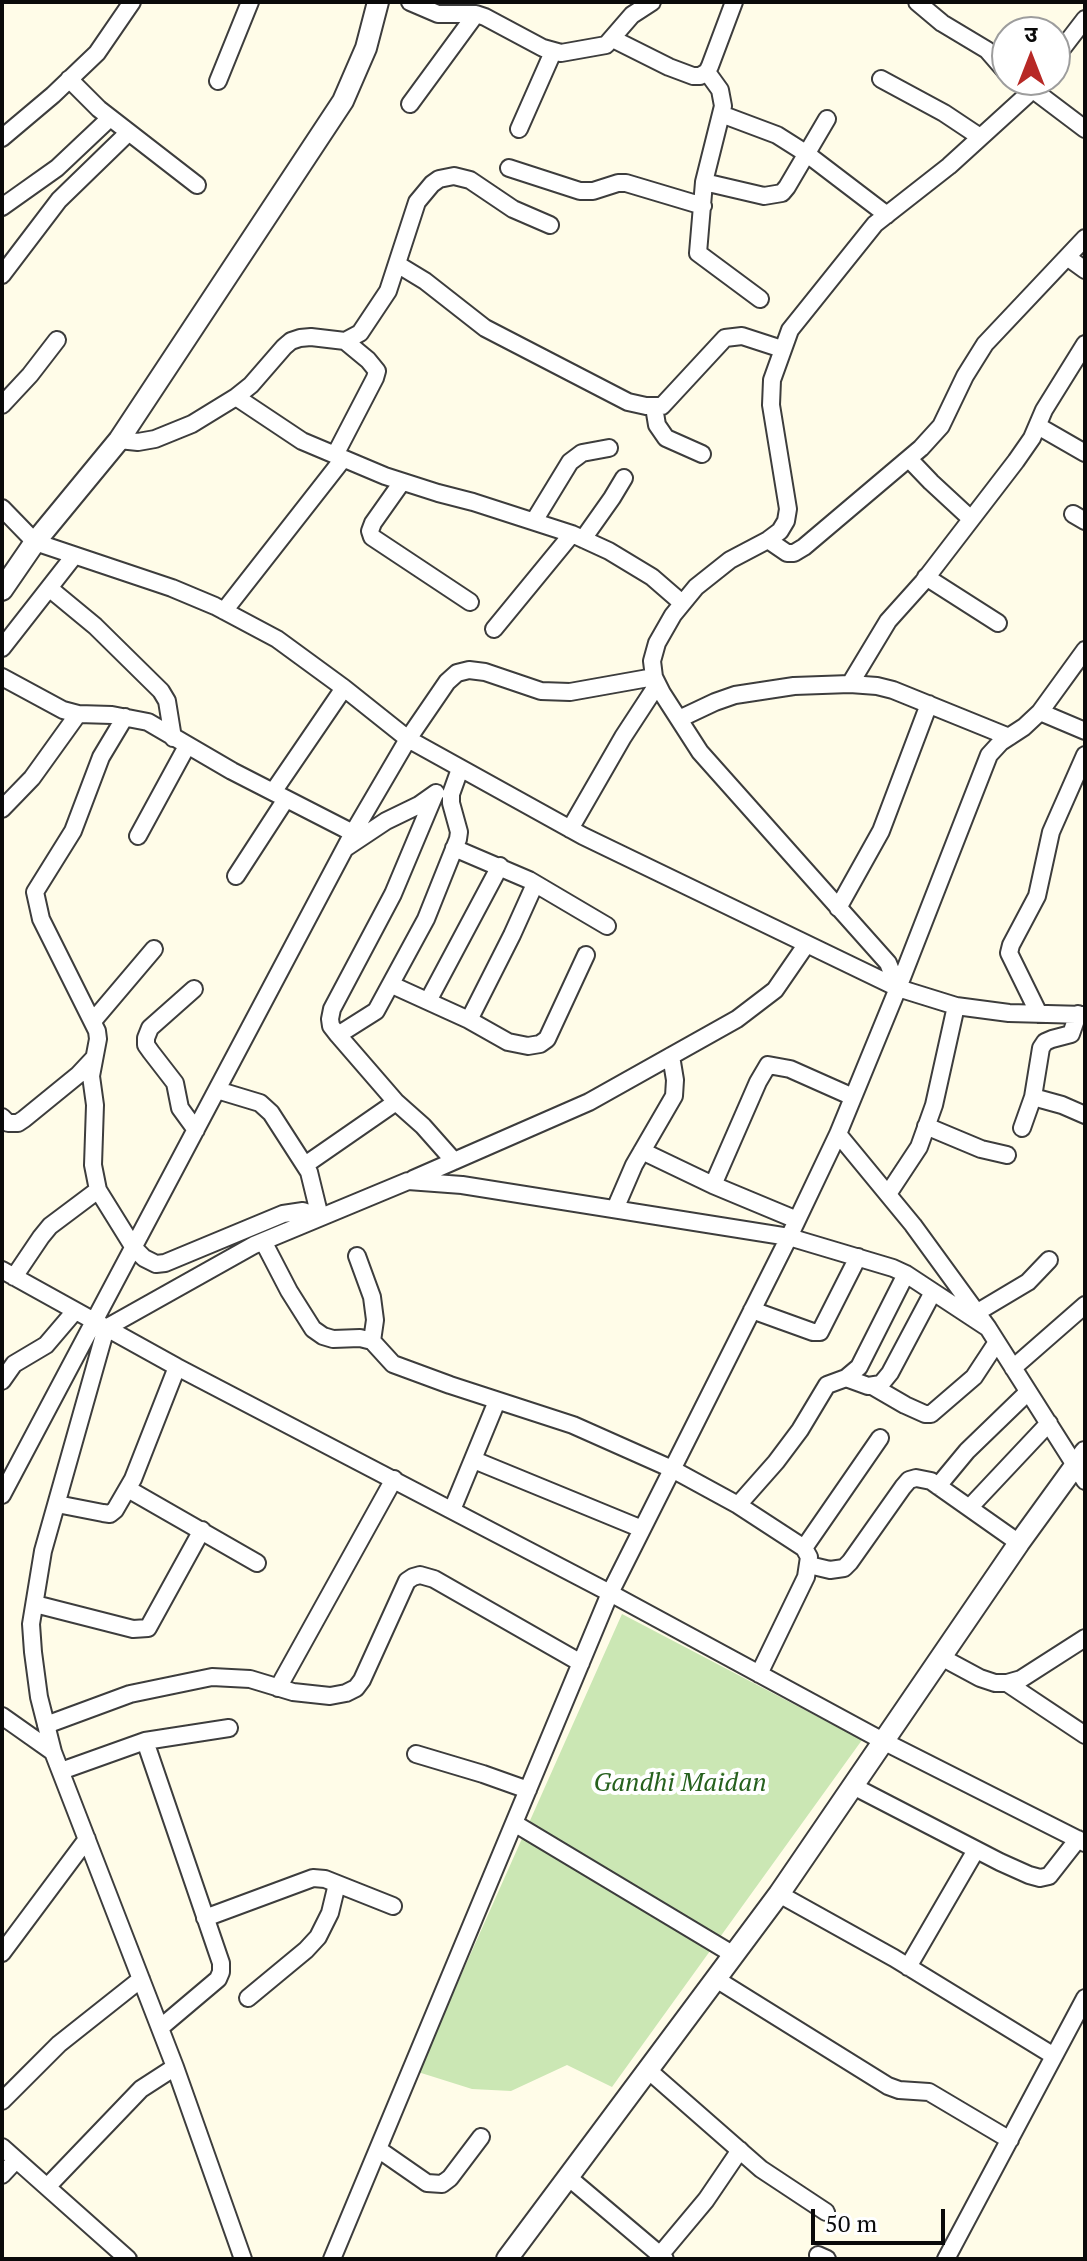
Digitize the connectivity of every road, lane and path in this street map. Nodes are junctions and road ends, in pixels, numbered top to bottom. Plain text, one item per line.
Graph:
1 (132, 2) edge
2 (250, 2) edge
3 (378, 2) edge
4 (410, 2) edge
5 (652, 2) edge
6 (734, 2) edge
7 (924, 4) edge
8 (476, 14) junction
9 (1085, 19) edge
10 (1071, 37) edge
11 (613, 39) junction
12 (553, 52) junction
13 (991, 55) edge
14 (707, 72) junction
15 (69, 79) junction
16 (881, 79) dead end
17 (218, 81) dead end
18 (1024, 96) edge
19 (1042, 96) edge
20 (410, 104) dead end
21 (721, 114) junction
22 (110, 118) junction
23 (827, 119) dead end
24 (519, 129) dead end
25 (1085, 129) edge
26 (128, 133) junction
27 (980, 137) junction
28 (2, 138) edge
29 (807, 154) junction
30 (509, 168) dead end
31 (704, 182) junction
32 (197, 185) dead end
33 (703, 206) junction
34 (2, 207) edge
35 (887, 215) junction
36 (550, 225) dead end
37 (1085, 238) edge
38 (1067, 257) junction
39 (397, 264) junction
40 (1085, 270) edge
41 (2, 275) edge
42 (760, 299) dead end
43 (57, 340) dead end
44 (345, 341) junction
45 (1085, 344) edge
46 (782, 349) junction
47 (236, 397) junction
48 (2, 405) edge
49 (654, 407) junction
50 (1038, 426) junction
51 (119, 440) junction
52 (609, 448) dead end
53 (1083, 448) edge
54 (702, 454) dead end
55 (339, 457) junction
56 (909, 459) junction
57 (624, 478) dead end
58 (402, 482) junction
59 (2, 508) edge
60 (971, 519) junction
61 (534, 521) junction
62 (577, 536) junction
63 (768, 540) junction
64 (35, 542) junction
65 (74, 556) junction
66 (926, 577) junction
67 (49, 588) junction
68 (2, 590) edge
69 (470, 602) dead end
70 (682, 603) junction
71 (224, 611) junction
72 (998, 623) dead end
73 (494, 629) dead end
74 (2, 648) edge
75 (1085, 650) edge
76 (2, 677) edge
77 (656, 681) junction
78 (850, 684) junction
79 (344, 688) junction
80 (929, 704) junction
81 (1040, 712) junction
82 (78, 714) junction
83 (125, 717) junction
84 (679, 719) junction
85 (1085, 731) edge
86 (1009, 737) junction
87 (408, 739) junction
88 (180, 742) junction
89 (1085, 755) edge
90 (458, 775) junction
91 (435, 794) junction
92 (280, 796) junction
93 (2, 809) edge
94 (570, 829) junction
95 (138, 836) dead end
96 (349, 840) junction
97 (454, 848) junction
98 (500, 866) junction
99 (236, 876) dead end
100 (535, 884) junction
101 (838, 908) junction
102 (607, 926) dead end
103 (806, 945) junction
104 (154, 949) dead end
105 (586, 955) dead end
106 (392, 985) junction
107 (898, 988) junction
108 (194, 989) dead end
109 (428, 1001) junction
110 (956, 1006) junction
111 (1039, 1014) junction
112 (1081, 1015) edge
113 (469, 1020) junction
114 (93, 1021) junction
115 (338, 1035) junction
116 (671, 1056) junction
117 (93, 1059) junction
118 (217, 1090) junction
119 (853, 1097) junction
120 (1033, 1097) junction
121 (396, 1102) junction
122 (1085, 1115) edge
123 (2, 1117) edge
124 (926, 1126) junction
125 (1022, 1128) dead end
126 (196, 1130) junction
127 (838, 1134) junction
128 (642, 1151) junction
129 (1007, 1155) dead end
130 (454, 1161) junction
131 (305, 1165) junction
132 (408, 1181) junction
133 (713, 1185) junction
134 (98, 1190) junction
135 (888, 1194) junction
136 (615, 1209) junction
137 (320, 1217) junction
138 (797, 1220) junction
139 (789, 1237) junction
140 (263, 1241) junction
141 (134, 1248) junction
142 (357, 1256) dead end
143 (858, 1257) junction
144 (1049, 1260) dead end
145 (8, 1273) edge
146 (906, 1274) junction
147 (933, 1292) junction
148 (1085, 1305) edge
149 (752, 1310) junction
150 (75, 1311) junction
151 (976, 1313) junction
152 (100, 1325) junction
153 (992, 1335) junction
154 (372, 1341) junction
155 (177, 1367) junction
156 (1013, 1368) junction
157 (846, 1378) junction
158 (2, 1381) edge
159 (874, 1387) junction
160 (1028, 1392) junction
161 (497, 1401) junction
162 (1049, 1423) junction
163 (880, 1438) dead end
164 (474, 1460) junction
165 (1082, 1466) edge
166 (672, 1469) junction
167 (394, 1479) junction
168 (938, 1486) junction
169 (128, 1489) junction
170 (2, 1495) edge
171 (57, 1504) junction
172 (738, 1505) junction
173 (970, 1507) junction
174 (452, 1510) junction
175 (642, 1529) junction
176 (202, 1530) junction
177 (1019, 1543) junction
178 (804, 1548) junction
179 (257, 1563) dead end
180 (809, 1565) junction
181 (610, 1593) junction
182 (35, 1604) junction
183 (1085, 1638) edge
184 (941, 1657) junction
185 (581, 1663) junction
186 (759, 1674) junction
187 (1007, 1683) junction
188 (278, 1688) junction
189 (2, 1716) edge
190 (46, 1725) junction
191 (229, 1728) dead end
192 (1085, 1735) edge
193 (145, 1741) junction
194 (883, 1741) junction
195 (53, 1752) junction
196 (416, 1754) dead end
197 (61, 1771) junction
198 (853, 1786) junction
199 (528, 1790) junction
200 (514, 1823) junction
201 (87, 1839) junction
202 (1082, 1841) edge
203 (976, 1850) junction
204 (337, 1884) junction
205 (779, 1894) junction
206 (393, 1906) dead end
207 (205, 1918) junction
208 (2, 1953) edge
209 (734, 1955) junction
210 (908, 1967) junction
211 (141, 1979) junction
212 (716, 1979) junction
213 (248, 1998) dead end
214 (1085, 1998) edge
215 (160, 2028) junction
216 (1054, 2056) junction
217 (175, 2067) junction
218 (648, 2070) junction
219 (2, 2101) edge
220 (481, 2137) dead end
221 (1010, 2140) junction
222 (2, 2147) edge
223 (378, 2149) junction
224 (740, 2150) junction
225 (16, 2160) junction
226 (2, 2175) edge
227 (568, 2177) junction
228 (47, 2187) junction
229 (826, 2212) dead end
230 (663, 2257) edge
231 (128, 2259) edge
232 (243, 2259) edge
233 (332, 2259) edge
234 (507, 2259) edge
235 (946, 2259) edge

1 - 15 street
2 - 17 street
3 - 51 street
4 - 8 street
5 - 11 street
6 - 14 street
7 - 13 street
8 - 12 street
8 - 20 street
9 - 10 street
11 - 12 street
11 - 14 street
12 - 24 street
14 - 21 street
15 - 22 street
15 - 28 street
16 - 27 street
18 - 27 street
19 - 25 street
21 - 29 street
21 - 31 street
22 - 26 street
22 - 34 street
23 - 29 street
26 - 32 street
26 - 41 street
27 - 35 street
29 - 31 street
29 - 35 street
30 - 33 street
31 - 33 street
33 - 42 street
35 - 46 street
36 - 39 street
37 - 38 street
38 - 40 street
38 - 56 street
39 - 44 street
39 - 49 street
43 - 48 street
44 - 47 street
44 - 55 street
45 - 50 street
46 - 49 street
46 - 63 street
47 - 51 street
47 - 55 street
49 - 54 street
50 - 53 street
50 - 60 street
51 - 64 street
52 - 61 street
55 - 58 street
55 - 71 street
56 - 60 street
56 - 63 street
57 - 62 street
58 - 61 street
58 - 69 street
59 - 64 street
60 - 66 street
61 - 62 street
62 - 70 street
62 - 73 street
63 - 70 street
64 - 65 street
64 - 68 street
65 - 67 street
65 - 71 street
66 - 72 street
66 - 78 street
67 - 74 street
67 - 88 street
70 - 77 street
71 - 79 street
75 - 81 street
76 - 82 street
77 - 84 street
77 - 87 street
77 - 94 street
78 - 80 street
78 - 84 street
79 - 87 street
79 - 92 street
80 - 86 street
80 - 101 street
81 - 85 street
81 - 86 street
82 - 83 street
82 - 93 street
83 - 88 street
83 - 114 street
84 - 101 street
86 - 107 street
87 - 90 street
87 - 96 street
88 - 92 street
88 - 95 street
89 - 111 street
90 - 91 street
90 - 94 street
90 - 97 street
91 - 96 street
91 - 115 street
92 - 96 street
92 - 99 street
94 - 103 street
96 - 118 street
97 - 98 street
97 - 106 street
98 - 100 street
98 - 109 street
100 - 102 street
100 - 113 street
101 - 107 street
103 - 107 street
103 - 116 street
104 - 114 street
105 - 113 street
106 - 109 street
106 - 115 street
107 - 110 street
107 - 119 street
108 - 126 street
109 - 113 street
110 - 111 street
110 - 124 street
111 - 112 street
112 - 120 street
114 - 117 street
115 - 121 street
116 - 128 street
116 - 130 street
117 - 123 street
117 - 134 street
118 - 126 street
118 - 131 street
119 - 127 street
119 - 133 street
120 - 122 street
120 - 125 street
121 - 130 street
121 - 131 street
124 - 129 street
124 - 135 street
126 - 141 street
127 - 135 street
127 - 138 street
128 - 133 street
128 - 136 street
130 - 132 street
131 - 137 street
132 - 136 street
132 - 137 street
133 - 138 street
134 - 141 street
134 - 145 street
135 - 151 street
136 - 139 street
137 - 140 street
137 - 141 street
138 - 139 street
139 - 143 street
139 - 149 street
140 - 152 street
140 - 154 street
141 - 152 street
142 - 154 street
143 - 146 street
143 - 149 street
144 - 151 street
145 - 150 street
146 - 147 street
146 - 157 street
147 - 153 street
147 - 159 street
148 - 156 street
149 - 166 street
150 - 152 street
150 - 158 street
151 - 153 street
152 - 155 street
152 - 170 street
152 - 171 street
153 - 156 street
153 - 159 street
154 - 161 street
155 - 167 street
155 - 169 street
156 - 160 street
157 - 159 street
157 - 172 street
160 - 162 street
160 - 168 street
161 - 164 street
161 - 166 street
162 - 165 street
162 - 173 street
163 - 178 street
164 - 174 street
164 - 175 street
165 - 177 street
166 - 172 street
166 - 175 street
167 - 174 street
167 - 188 street
168 - 173 street
168 - 180 street
169 - 171 street
169 - 176 street
171 - 182 street
172 - 178 street
173 - 177 street
174 - 181 street
175 - 181 street
176 - 179 street
176 - 182 street
177 - 184 street
178 - 180 street
180 - 186 street
181 - 185 street
181 - 186 street
182 - 190 street
183 - 187 street
184 - 187 street
184 - 194 street
185 - 188 street
185 - 199 street
186 - 194 street
187 - 192 street
188 - 190 street
189 - 195 street
190 - 195 street
191 - 193 street
193 - 197 street
193 - 207 street
194 - 198 street
194 - 202 street
195 - 197 street
196 - 199 street
197 - 201 street
198 - 203 street
198 - 205 street
199 - 200 street
200 - 209 street
200 - 223 street
201 - 208 street
201 - 211 street
202 - 203 street
203 - 210 street
204 - 206 street
204 - 207 street
204 - 213 street
205 - 209 street
205 - 210 street
207 - 215 street
209 - 212 street
210 - 216 street
211 - 215 street
211 - 219 street
212 - 218 street
212 - 221 street
214 - 216 street
215 - 217 street
216 - 221 street
217 - 228 street
217 - 232 street
218 - 224 street
218 - 227 street
220 - 223 street
221 - 235 street
222 - 225 street
223 - 233 street
224 - 229 street
224 - 230 street
225 - 226 street
225 - 228 street
227 - 230 street
227 - 234 street
228 - 231 street

